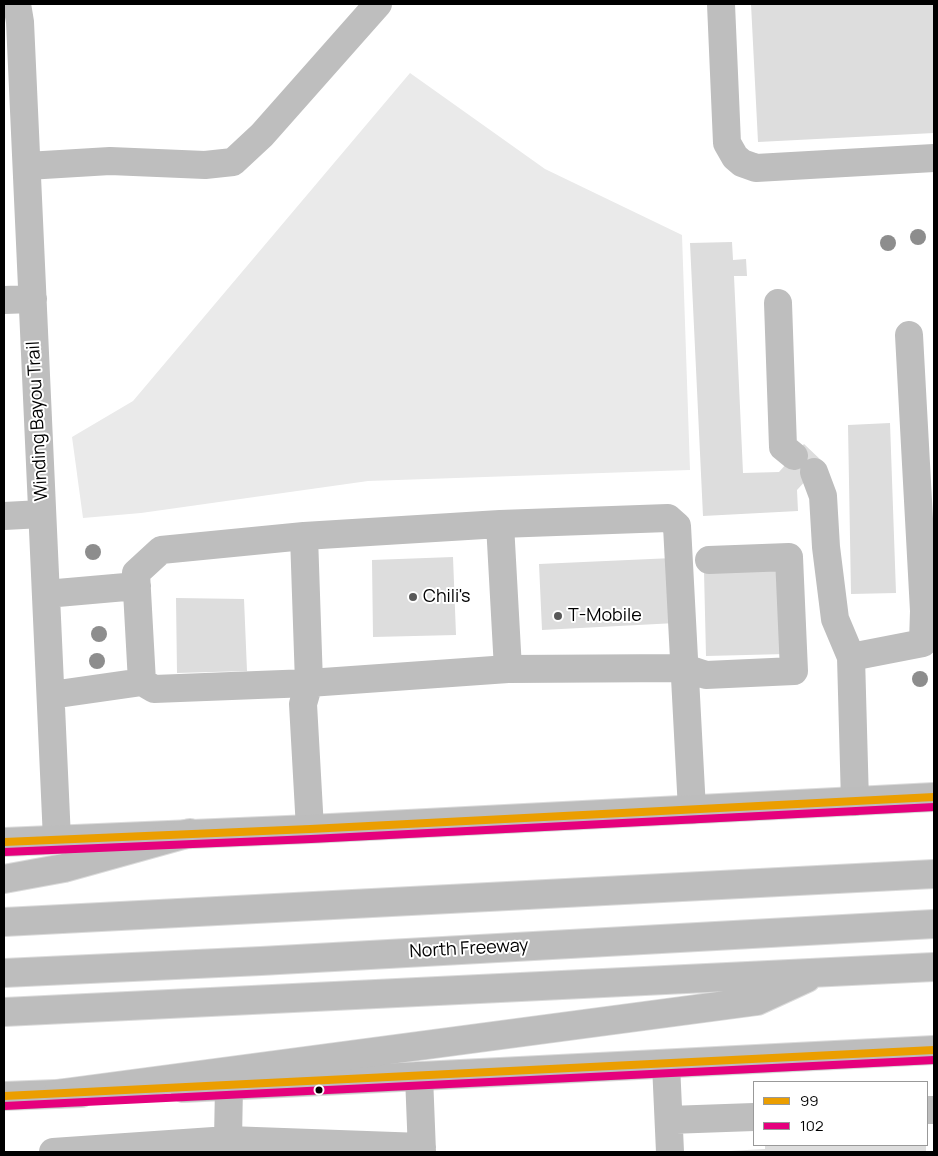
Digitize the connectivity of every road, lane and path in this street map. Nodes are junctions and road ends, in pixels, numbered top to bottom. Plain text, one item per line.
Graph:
1 (17, 4) edge
2 (378, 4) edge
3 (721, 4) edge
4 (934, 158) edge
5 (26, 166) junction
6 (33, 299) junction
7 (4, 300) edge
8 (778, 303) dead end
9 (909, 335) dead end
10 (42, 514) junction
11 (4, 516) edge
12 (500, 524) junction
13 (304, 536) junction
14 (709, 560) dead end
15 (137, 586) junction
16 (46, 594) junction
17 (851, 656) junction
18 (685, 668) junction
19 (508, 669) junction
20 (142, 682) junction
21 (308, 683) junction
22 (51, 695) junction
23 (934, 797) edge
24 (855, 802) junction
25 (692, 810) junction
26 (310, 829) junction
27 (190, 833) junction
28 (57, 840) junction
29 (4, 842) edge
30 (934, 874) edge
31 (4, 879) edge
32 (4, 922) edge
33 (934, 924) edge
34 (934, 967) edge
35 (822, 972) junction
36 (4, 973) edge
37 (4, 1012) edge
38 (934, 1050) edge
39 (666, 1064) junction
40 (419, 1076) junction
41 (229, 1086) junction
42 (57, 1094) junction
43 (4, 1096) edge
44 (753, 1117) edge
45 (669, 1120) junction
46 (228, 1140) junction
47 (378, 1148) edge
48 (422, 1150) edge
49 (64, 1152) edge
50 (670, 1152) edge

1 - 5 street, Winding Bayou Trail
2 - 5 street
3 - 4 street
5 - 6 street, Winding Bayou Trail
6 - 7 street
6 - 10 street, Winding Bayou Trail
8 - 17 street
9 - 17 street
10 - 11 street
10 - 16 street, Winding Bayou Trail
12 - 13 street
12 - 18 street
12 - 19 street
13 - 15 street
13 - 21 street
14 - 18 street
15 - 16 street
15 - 20 street
16 - 22 street, Winding Bayou Trail
17 - 24 street
18 - 19 street
18 - 25 street
19 - 21 street
20 - 21 street
20 - 22 street
21 - 26 street
22 - 28 street, Winding Bayou Trail
23 - 24 main road
24 - 25 main road
25 - 26 main road
26 - 27 main road
27 - 28 main road
27 - 31 main road
28 - 29 main road
30 - 32 main road
33 - 36 main road, North Freeway
34 - 35 main road
35 - 37 main road
35 - 42 main road
38 - 39 main road
39 - 40 main road
39 - 45 street
40 - 41 main road
40 - 48 street
41 - 42 main road
41 - 46 street
42 - 43 main road
44 - 45 street
45 - 50 street
46 - 47 street
46 - 49 street
47 - 48 street

